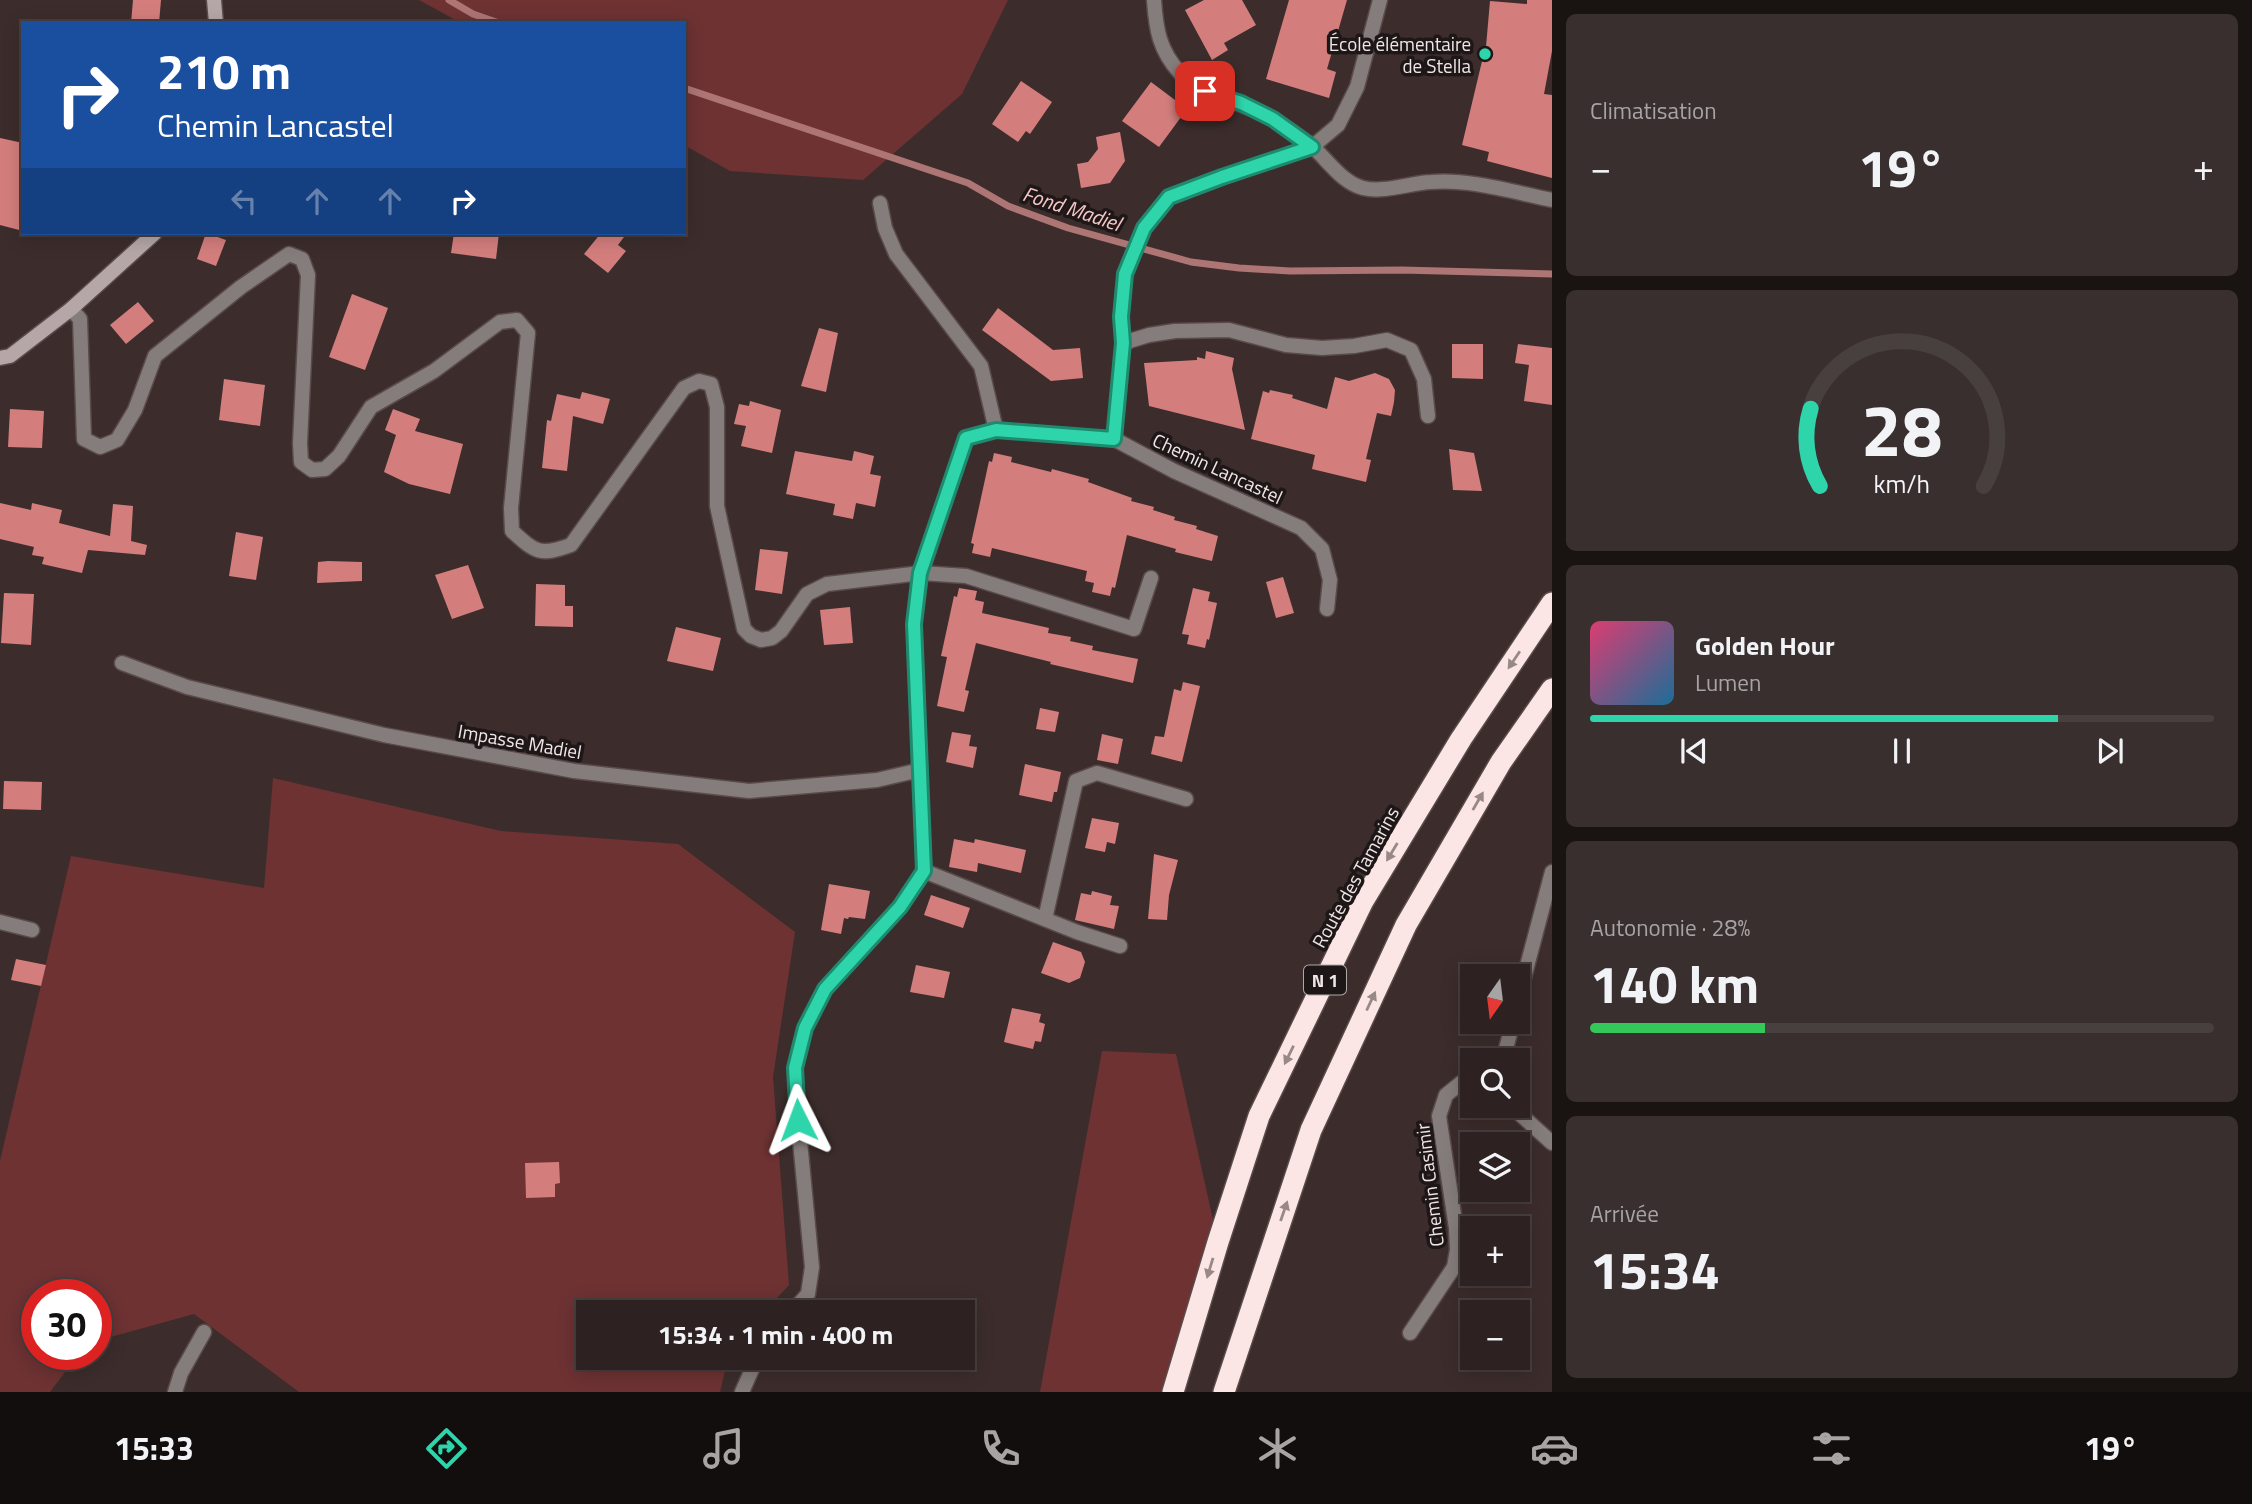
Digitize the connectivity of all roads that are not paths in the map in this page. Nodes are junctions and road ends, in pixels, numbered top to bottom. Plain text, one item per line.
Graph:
1 (214, 0) edge
2 (1154, 0) edge
3 (1380, 0) edge
4 (216, 21) edge
5 (1312, 147) junction
6 (1552, 200) edge
7 (880, 203) dead end
8 (153, 235) edge
9 (71, 309) junction
10 (1123, 343) junction
11 (0, 358) edge
12 (1428, 415) dead end
13 (996, 430) junction
14 (1114, 439) junction
15 (920, 573) junction
16 (1151, 578) dead end
17 (1552, 603) edge
18 (1327, 609) dead end
19 (122, 663) dead end
20 (1552, 689) edge
21 (920, 770) junction
22 (1186, 799) dead end
23 (924, 871) junction
24 (1552, 872) edge
25 (1045, 919) junction
26 (0, 922) edge
27 (32, 930) dead end
28 (1120, 946) dead end
29 (1528, 964) edge
30 (1460, 1084) edge
31 (1524, 1118) edge
32 (1552, 1143) edge
33 (803, 1300) edge
34 (204, 1332) dead end
35 (1410, 1333) dead end
36 (752, 1370) edge
37 (175, 1392) edge
38 (742, 1392) edge
39 (1173, 1392) edge
40 (1224, 1392) edge

1 - 4 main road
2 - 5 street
3 - 5 street
5 - 6 street
5 - 10 street
7 - 13 street
8 - 9 main road
9 - 11 main road
9 - 15 street
10 - 12 street
10 - 14 street
13 - 14 street, Chemin Lancastel
13 - 15 street
14 - 18 street, Chemin Lancastel
15 - 16 street
15 - 21 street
17 -> 39 highway, Route des Tamarins / N 1
19 - 21 street, Impasse Madiel
40 -> 20 highway, N 1
21 - 23 street
22 - 25 street
23 - 25 street
23 - 33 street
24 - 29 street
25 - 28 street
26 - 27 street
30 - 35 street, Chemin Casimir
31 - 32 street
34 - 37 street
36 - 38 street

